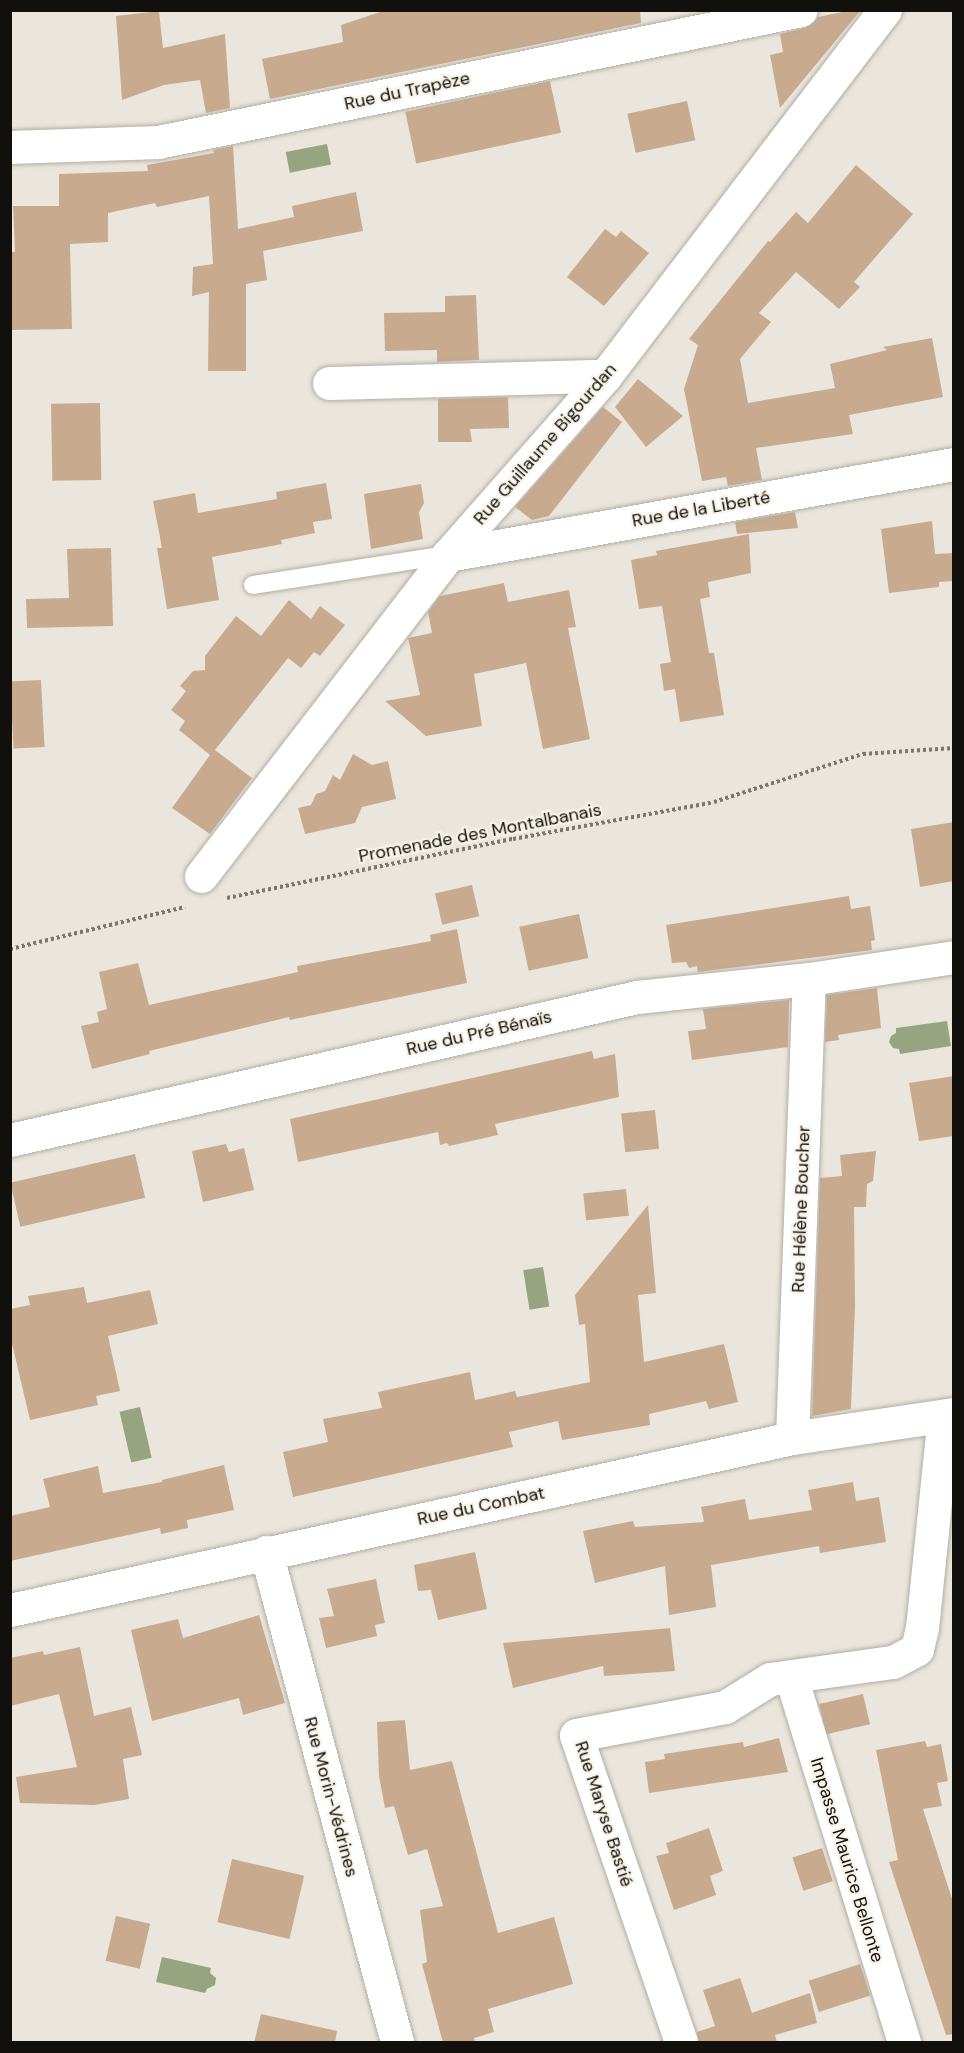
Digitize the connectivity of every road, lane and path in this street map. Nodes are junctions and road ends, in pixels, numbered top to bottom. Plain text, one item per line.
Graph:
1 (801, 10) edge
2 (885, 10) edge
3 (10, 147) edge
4 (605, 376) junction
5 (329, 383) dead end
6 (954, 464) edge
7 (448, 555) junction
8 (253, 585) dead end
9 (954, 748) edge
10 (203, 894) junction
11 (10, 949) edge
12 (954, 957) edge
13 (809, 979) junction
14 (10, 1140) edge
15 (949, 1415) edge
16 (792, 1438) junction
17 (266, 1552) junction
18 (10, 1610) edge
19 (790, 1677) junction
20 (397, 2043) edge
21 (681, 2043) edge
22 (904, 2043) edge

1 - 3 street, Rue du Trapèze
2 - 4 street, Rue Guillaume Bigourdan
4 - 5 street
4 - 7 street, Rue Guillaume Bigourdan
6 - 7 street, Rue de la Liberté
7 - 8 lane
7 - 10 street, Rue Guillaume Bigourdan
9 - 10 path, Promenade des Montalbanais
10 - 11 path, Promenade des Montalbanais
12 - 13 street, Rue du Pré Bénaïs
13 - 14 street, Rue du Pré Bénaïs
13 - 16 street, Rue Hélène Boucher
15 - 16 street, Rue du Combat
15 - 19 street, Rue Maryse Bastié
16 - 17 street, Rue du Combat
17 - 18 street, Rue du Combat
17 - 20 street, Rue Morin-Védrines
19 - 21 street, Rue Maryse Bastié
19 - 22 street, Impasse Maurice Bellonte

